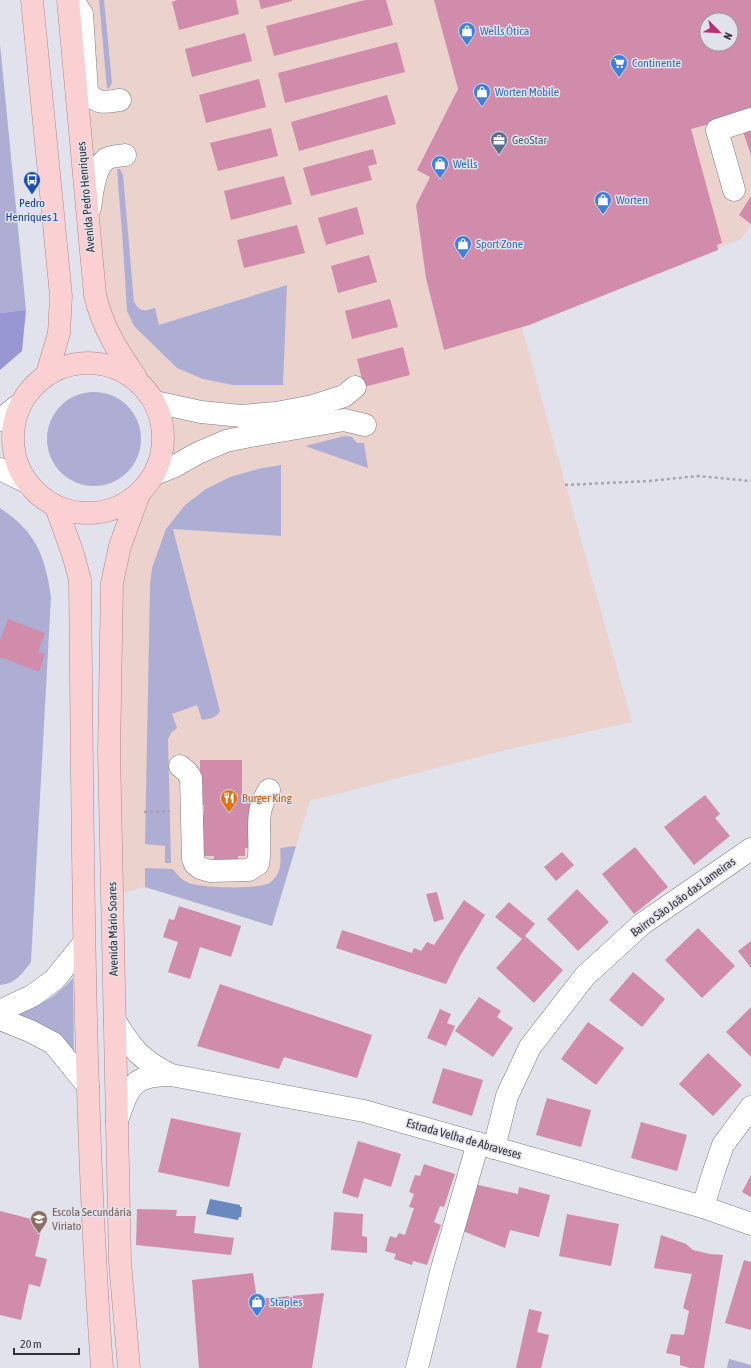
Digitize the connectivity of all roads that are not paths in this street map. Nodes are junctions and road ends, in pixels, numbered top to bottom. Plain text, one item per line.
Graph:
1 (32, 0) edge
2 (68, 0) edge
3 (73, 0) edge
4 (120, 100) dead end
5 (751, 119) edge
6 (125, 155) dead end
7 (734, 190) dead end
8 (88, 220) junction
9 (47, 374) junction
10 (139, 382) junction
11 (355, 387) dead end
12 (155, 402) junction
13 (20, 404) junction
14 (0, 420) edge
15 (365, 425) dead end
16 (0, 469) edge
17 (155, 474) junction
18 (26, 482) junction
19 (139, 494) junction
20 (56, 507) junction
21 (180, 766) dead end
22 (269, 790) dead end
23 (751, 849) edge
24 (84, 943) junction
25 (0, 1011) edge
26 (0, 1019) edge
27 (115, 1021) junction
28 (172, 1075) junction
29 (88, 1086) junction
30 (751, 1107) edge
31 (117, 1120) junction
32 (486, 1145) junction
33 (703, 1207) junction
34 (751, 1224) edge
35 (102, 1368) edge
36 (129, 1368) edge
37 (416, 1368) edge

1 - 9 main road
2 - 8 main road, Avenida Pedro Henriques
3 - 4 street
5 - 7 street
6 - 8 street
8 - 10 main road, Avenida Pedro Henriques
9 - 10 main road
9 - 13 main road
10 - 12 main road
11 - 12 street
12 - 17 main road
13 - 14 street
13 - 18 main road
15 - 17 street
16 - 18 street
17 - 19 main road
18 - 20 main road
19 - 20 main road
19 - 27 main road, Avenida Mário Soares
20 - 24 main road
21 - 22 street
23 - 32 street, Bairro São João das Lameiras
24 - 25 street
24 - 29 main road
26 - 29 street
27 - 28 street
27 - 31 main road, Avenida Mário Soares
28 - 31 street
28 - 32 street, Estrada Velha de Abraveses
29 - 35 main road
30 - 33 street
31 - 36 main road, Avenida Mário Soares
32 - 33 street, Estrada Velha de Abraveses
32 - 37 street, Bairro São João das Lameiras
33 - 34 street, Estrada Velha de Abraveses

